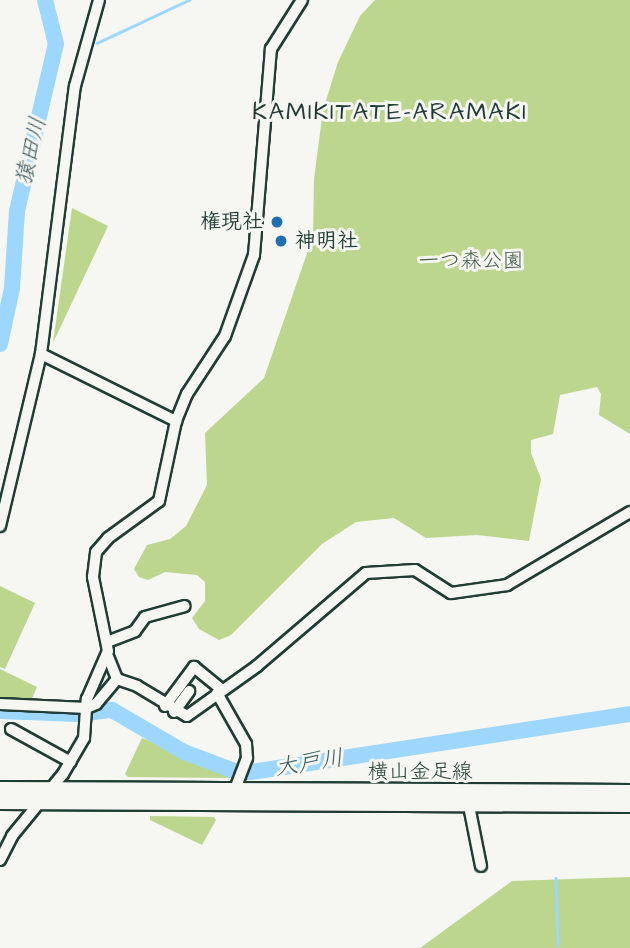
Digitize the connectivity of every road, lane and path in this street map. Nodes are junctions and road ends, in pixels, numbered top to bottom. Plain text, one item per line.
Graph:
1 (99, 0) edge
2 (302, 0) edge
3 (41, 354) junction
4 (176, 421) junction
5 (630, 512) edge
6 (0, 526) edge
7 (185, 606) dead end
8 (107, 648) junction
9 (117, 679) junction
10 (190, 691) dead end
11 (219, 691) junction
12 (0, 704) edge
13 (87, 708) junction
14 (169, 709) junction
15 (11, 729) dead end
16 (71, 762) junction
17 (0, 789) edge
18 (50, 790) junction
19 (630, 792) edge
20 (231, 799) junction
21 (0, 802) edge
22 (38, 802) junction
23 (630, 805) edge
24 (469, 806) junction
25 (0, 860) edge
26 (481, 866) dead end

1 - 3 street
2 - 4 street
3 - 4 street
3 - 6 street
4 - 8 street
5 - 11 street
7 - 8 street
8 - 9 street
8 - 13 street
9 - 13 street
9 - 14 street
10 - 14 street
11 - 14 street
11 - 14 street
11 - 20 street
12 - 13 street
13 - 16 street
15 - 16 street
16 - 18 street
17 - 18 main road, 横山金足線
18 - 20 main road, 横山金足線
18 - 22 street
19 - 20 main road, 横山金足線
20 - 22 main road, 横山金足線
20 - 24 main road, 横山金足線
21 - 22 main road, 横山金足線
22 - 25 street
23 - 24 main road, 横山金足線
24 - 26 street

